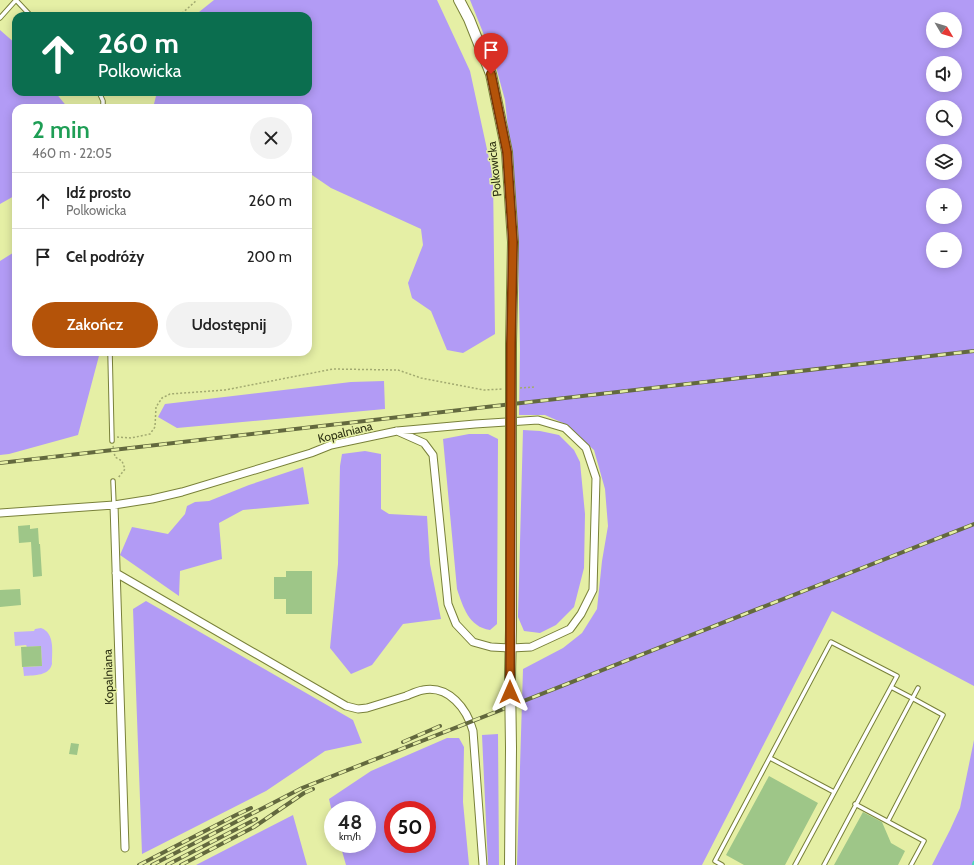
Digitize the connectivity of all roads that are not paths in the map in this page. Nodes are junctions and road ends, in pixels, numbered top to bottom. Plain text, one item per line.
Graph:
1 (16, 0) edge
2 (459, 0) edge
3 (27, 12) edge
4 (0, 18) edge
5 (110, 356) edge
6 (397, 431) junction
7 (112, 441) road end
8 (113, 483) road end
9 (114, 505) junction
10 (0, 513) edge
11 (116, 573) junction
12 (511, 648) junction
13 (891, 687) junction
14 (918, 688) dead end
15 (912, 698) junction
16 (770, 758) junction
17 (834, 792) junction
18 (856, 804) junction
19 (888, 821) junction
20 (125, 848) dead end
21 (483, 865) edge
22 (510, 865) edge
23 (722, 865) edge
24 (795, 865) edge
25 (824, 865) edge
26 (911, 865) edge

1 - 3 lane
1 - 4 lane
2 - 12 main road, Polkowicka, bridge
5 - 7 lane
6 - 9 street, Kopalniana
6 - 12 street, Kopalniana
6 - 12 street, Kopalniana
8 - 9 lane
9 - 10 street, Kopalniana
9 - 11 street, Kopalniana
11 - 20 street, Kopalniana
11 - 21 street
12 - 22 main road, Polkowicka, bridge
13 - 15 lane
13 - 16 lane
13 - 17 lane
14 - 15 lane
15 - 18 lane
15 - 19 lane
16 - 17 lane
16 - 23 lane
17 - 24 lane
18 - 19 lane
18 - 25 lane
19 - 26 lane

